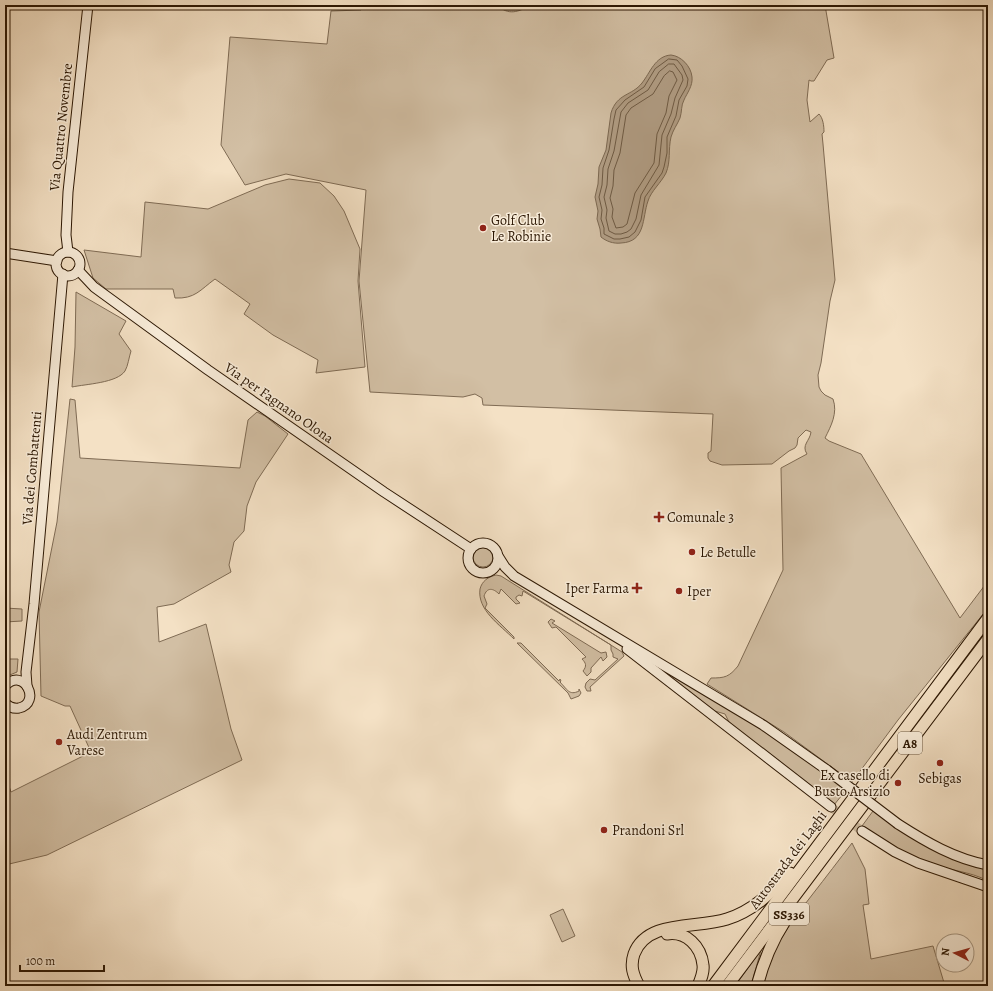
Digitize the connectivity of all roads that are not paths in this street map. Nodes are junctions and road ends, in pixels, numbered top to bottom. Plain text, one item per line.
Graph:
1 (88, 5) edge
2 (68, 252) junction
3 (5, 253) edge
4 (57, 261) junction
5 (78, 270) junction
6 (62, 274) junction
7 (471, 549) junction
8 (498, 556) junction
9 (490, 571) junction
10 (514, 576) junction
11 (988, 618) edge
12 (602, 630) junction
13 (988, 639) edge
14 (26, 665) junction
15 (15, 681) junction
16 (5, 686) edge
17 (27, 686) junction
18 (6, 704) edge
19 (831, 807) tunnel mouth
20 (862, 831) tunnel mouth
21 (821, 841) junction
22 (832, 848) junction
23 (988, 866) edge
24 (988, 887) edge
25 (638, 986) edge
26 (647, 986) edge
27 (698, 986) edge
28 (713, 986) edge
29 (727, 986) edge
30 (757, 986) edge

1 - 2 main road, Via Quattro Novembre
2 - 4 main road
2 - 5 main road, Via per Fagnano Olona
3 - 4 main road
4 - 6 main road
5 - 6 main road
5 - 7 main road, Via per Fagnano Olona
6 - 14 main road, Via dei Combattenti
7 - 8 main road
7 - 9 main road
8 - 9 main road
8 - 10 main road
9 - 10 main road
10 - 12 main road
11 - 21 highway, Autostrada dei Laghi / A8
12 - 19 main road
12 - 23 main road, bridge
13 - 22 highway, Autostrada dei Laghi / A8
14 - 15 main road, Via dei Combattenti
14 - 17 main road, Via dei Combattenti
15 - 16 main road, Via dei Combattenti
15 - 17 main road
17 - 18 main road, Via dei Combattenti
20 - 24 main road
21 - 25 highway
21 - 28 highway, Autostrada dei Laghi / A8
22 - 29 highway, Autostrada dei Laghi / A8
22 - 30 highway, SS336
26 - 27 highway

